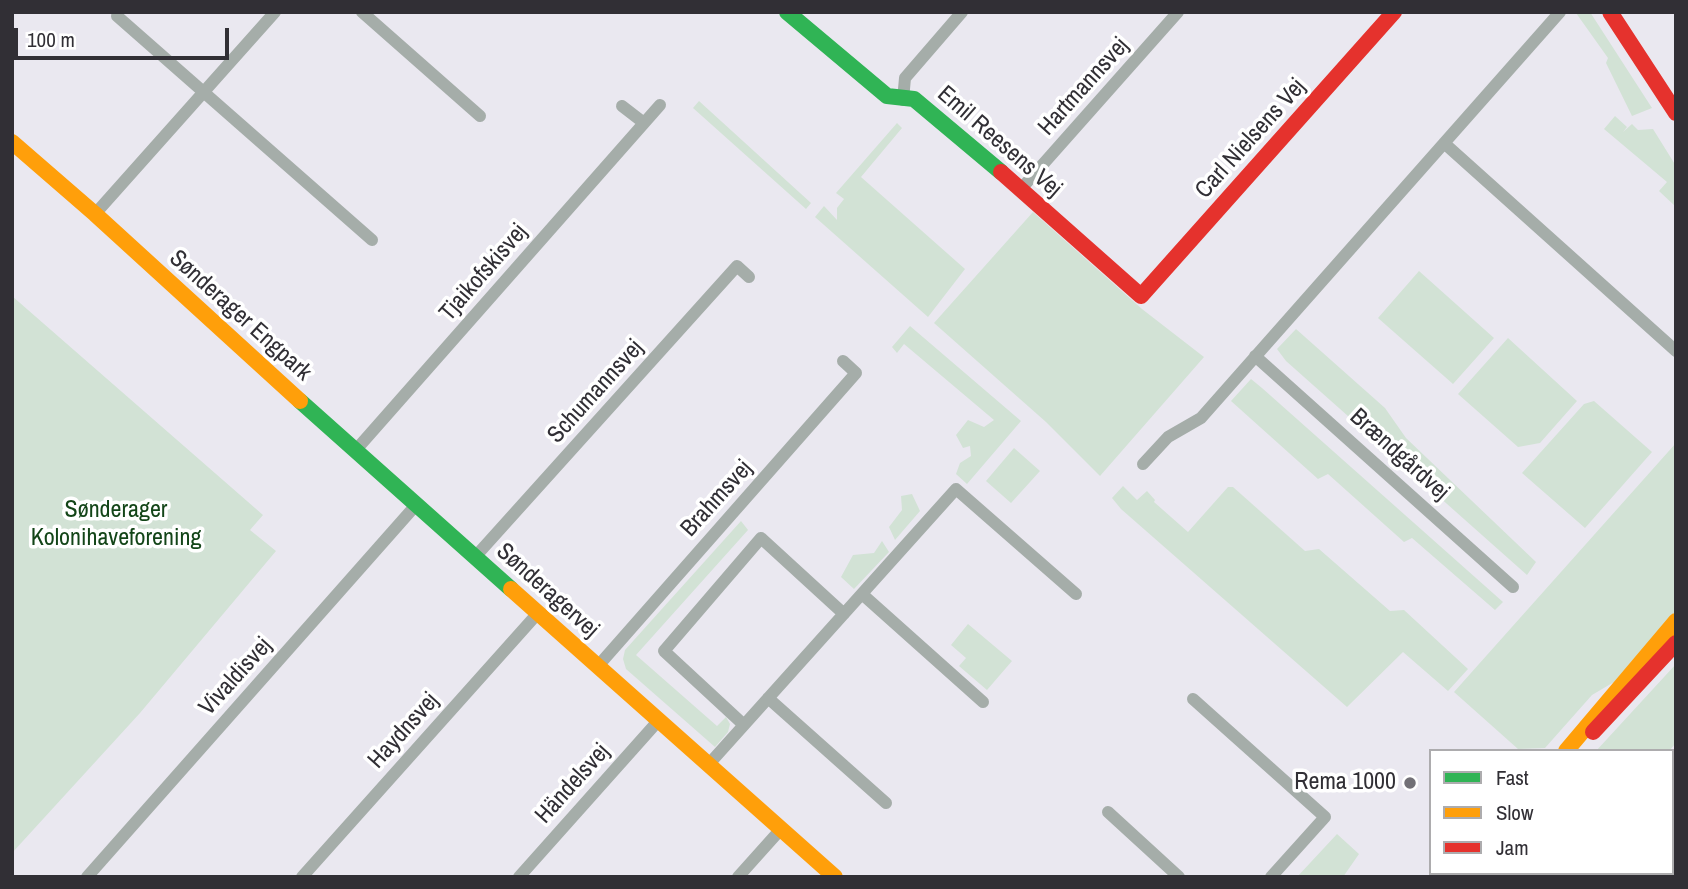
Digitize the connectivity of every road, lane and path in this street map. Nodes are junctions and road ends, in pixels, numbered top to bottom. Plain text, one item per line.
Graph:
1 (275, 12) edge
2 (362, 12) edge
3 (787, 12) edge
4 (962, 12) edge
5 (1178, 12) edge
6 (1394, 12) edge
7 (1560, 12) edge
8 (1610, 12) edge
9 (117, 16) dead end
10 (202, 93) junction
11 (903, 100) junction
12 (660, 105) dead end
13 (622, 106) dead end
14 (1676, 113) edge
15 (480, 116) dead end
16 (644, 123) junction
17 (12, 142) edge
18 (1444, 143) junction
19 (1021, 189) junction
20 (95, 214) junction
21 (372, 240) dead end
22 (749, 277) dead end
23 (1141, 296) joint
24 (1676, 351) edge
25 (1255, 356) junction
26 (844, 361) dead end
27 (355, 451) junction
28 (1143, 464) dead end
29 (416, 505) junction
30 (475, 557) junction
31 (1513, 587) dead end
32 (862, 594) junction
33 (1076, 594) dead end
34 (538, 613) junction
35 (844, 614) junction
36 (1676, 621) edge
37 (1676, 643) edge
38 (598, 666) junction
39 (768, 698) junction
40 (1193, 699) dead end
41 (983, 702) dead end
42 (659, 720) junction
43 (744, 725) junction
44 (1568, 749) edge
45 (1575, 749) edge
46 (709, 764) junction
47 (886, 803) dead end
48 (1108, 812) dead end
49 (781, 829) junction
50 (87, 877) edge
51 (302, 877) edge
52 (519, 877) edge
53 (738, 877) edge
54 (835, 877) edge
55 (1179, 877) edge
56 (1272, 877) edge

1 - 10 street
2 - 15 street
3 - 11 street, Emil Reesens Vej
4 - 11 street
5 - 19 street, Hartmannsvej
6 - 23 street, Carl Nielsens Vej
7 - 18 street
8 - 14 street
9 - 10 street
10 - 20 street
10 - 21 street
11 - 19 street, Emil Reesens Vej
12 - 16 street, Tjaikofskisvej
13 - 16 street
16 - 27 street, Tjaikofskisvej
17 - 20 street, Sønderager Engpark
18 - 24 street
18 - 25 street
19 - 23 street, Emil Reesens Vej
20 - 27 street, Sønderager Engpark
22 - 30 street, Schumannsvej
25 - 28 street
25 - 31 street, Brændgårdvej
26 - 38 street, Brahmsvej
27 - 29 street, Sønderagervej
29 - 30 street, Sønderagervej
29 - 50 street, Vivaldisvej
30 - 34 street, Sønderagervej
32 - 33 street
32 - 35 street
32 - 41 street
34 - 38 street, Sønderagervej
34 - 51 street, Haydnsvej
35 - 39 street
35 - 43 street
36 - 44 street
37 - 45 street
38 - 42 street, Sønderagervej
39 - 43 street
39 - 47 street
40 - 56 street
42 - 46 street, Sønderagervej
42 - 52 street, Händelsvej
43 - 46 street
46 - 49 street, Sønderagervej
48 - 55 street
49 - 53 street
49 - 54 street, Sønderagervej

